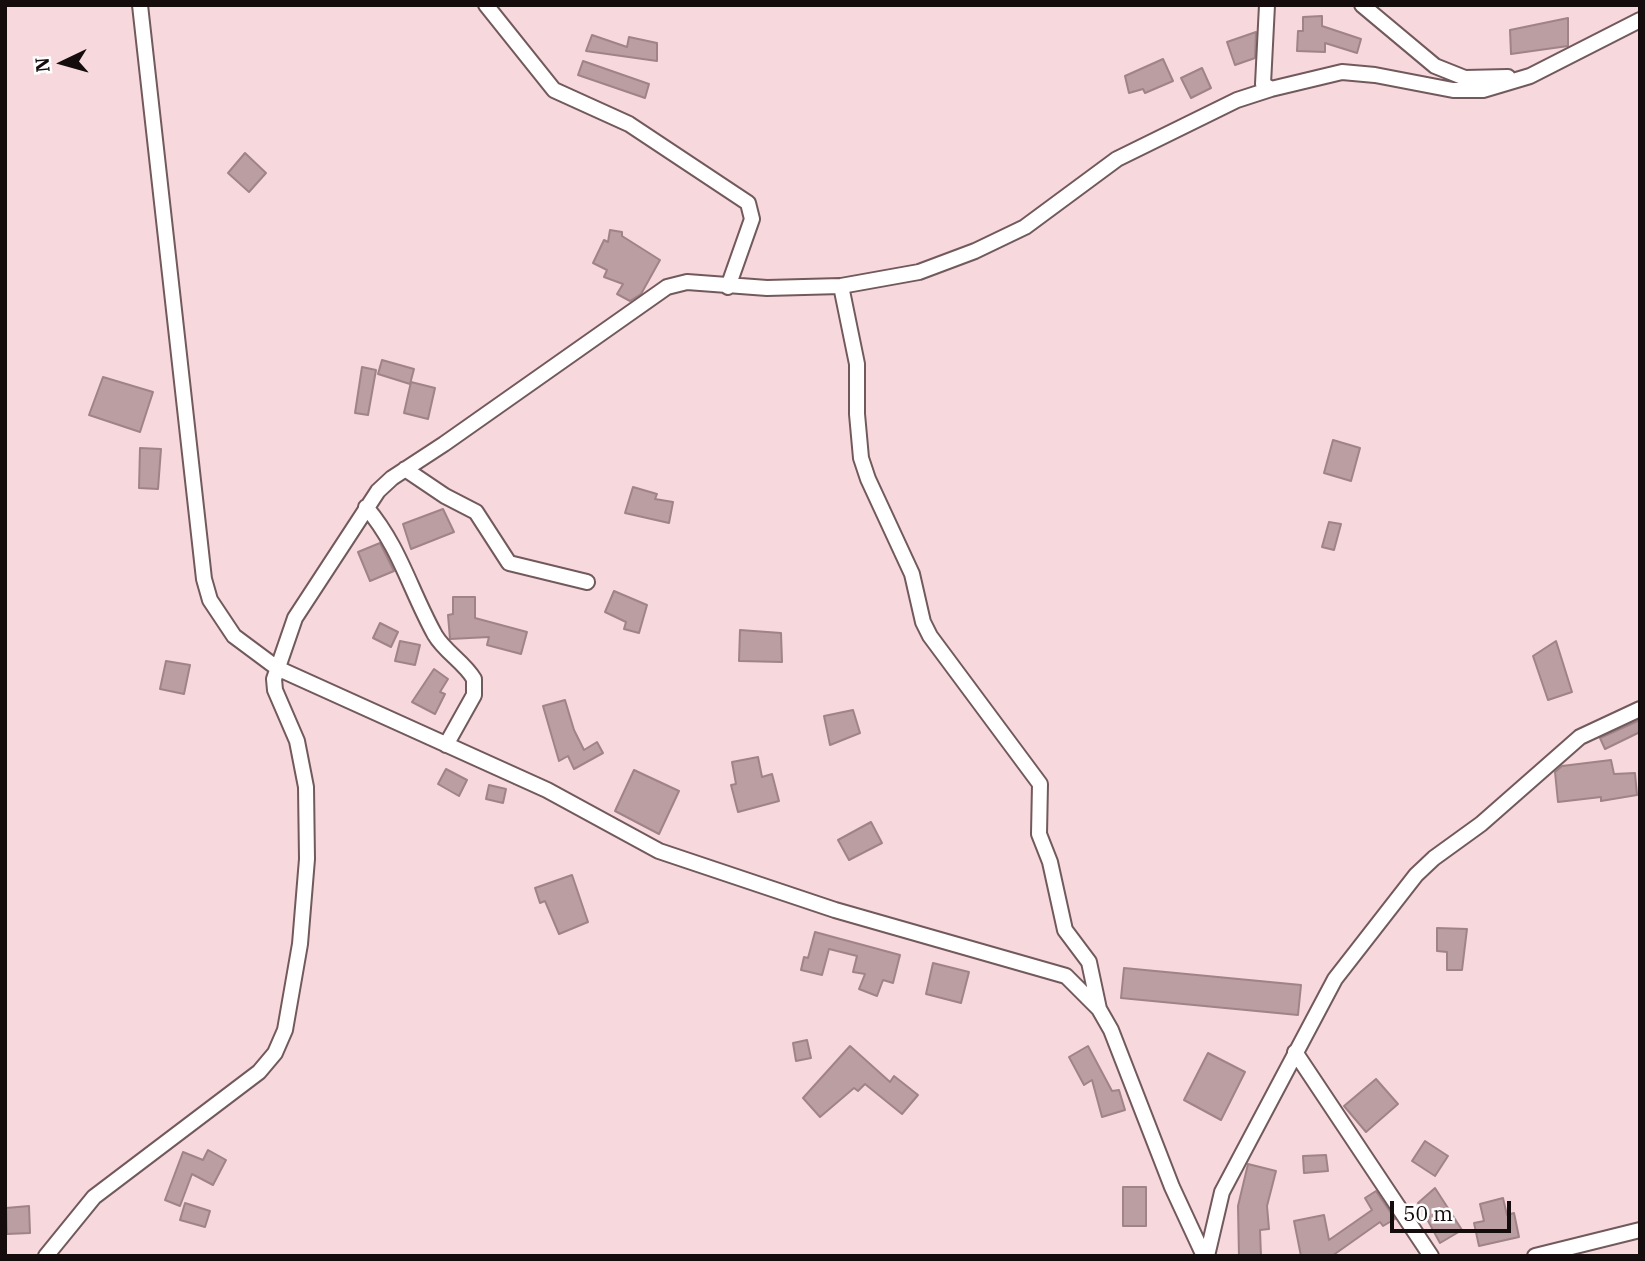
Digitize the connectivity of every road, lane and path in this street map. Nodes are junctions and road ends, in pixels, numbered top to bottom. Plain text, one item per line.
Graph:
1 (140, 5) edge
2 (486, 5) edge
3 (1267, 5) edge
4 (1362, 5) edge
5 (1640, 20) edge
6 (1530, 76) junction
7 (1271, 89) junction
8 (842, 286) junction
9 (728, 287) junction
10 (405, 469) junction
11 (366, 507) junction
12 (587, 582) dead end
13 (277, 668) junction
14 (1640, 709) edge
15 (446, 745) junction
16 (1066, 976) junction
17 (1095, 978) junction
18 (1099, 1009) junction
19 (1296, 1052) junction
20 (1640, 1230) edge
21 (46, 1256) edge
22 (1205, 1256) edge
23 (1431, 1256) edge
24 (1535, 1256) edge

1 - 13 street
2 - 9 street
3 - 7 street
4 - 6 street
5 - 6 street
6 - 7 street
7 - 8 street
8 - 9 street
8 - 17 street
9 - 10 street
10 - 11 street
10 - 12 street
11 - 13 street
11 - 15 street
13 - 15 street
13 - 21 street
14 - 19 street
15 - 16 street
16 - 17 street
16 - 18 street
17 - 18 street
18 - 22 street
19 - 22 street
19 - 23 street
20 - 24 street

